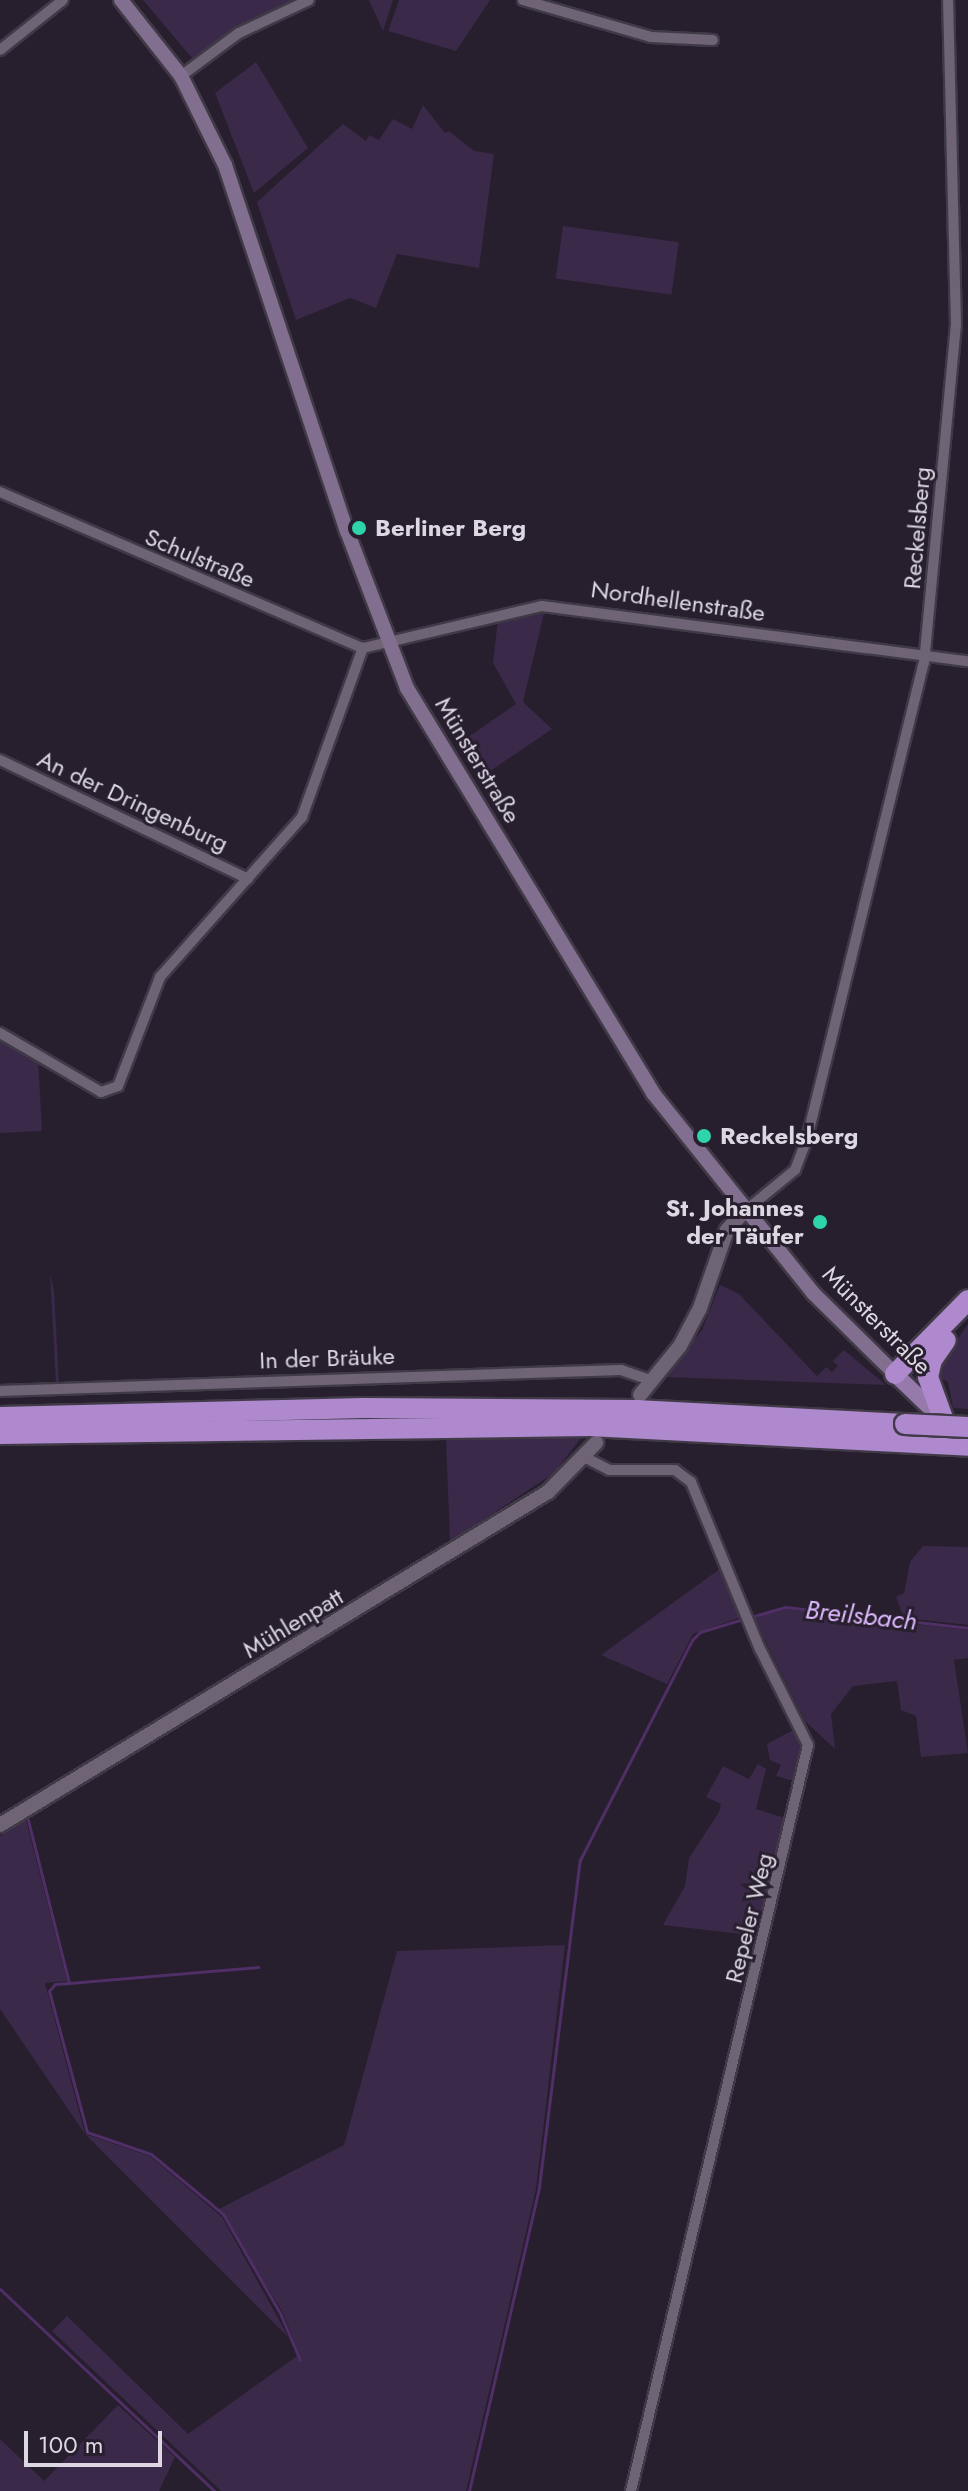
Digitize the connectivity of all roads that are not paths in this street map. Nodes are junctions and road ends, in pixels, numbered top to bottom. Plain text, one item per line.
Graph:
1 (63, 0) edge
2 (121, 0) edge
3 (309, 0) edge
4 (523, 0) edge
5 (948, 0) edge
6 (713, 40) dead end
7 (0, 50) edge
8 (181, 76) junction
9 (0, 492) edge
10 (386, 644) junction
11 (363, 648) junction
12 (925, 654) junction
13 (968, 661) edge
14 (0, 760) edge
15 (248, 879) junction
16 (0, 1033) edge
17 (745, 1211) junction
18 (968, 1300) edge
19 (968, 1316) edge
20 (946, 1340) junction
21 (900, 1378) junction
22 (653, 1381) junction
23 (0, 1391) edge
24 (640, 1395) dead end
25 (0, 1417) edge
26 (944, 1421) junction
27 (968, 1427) edge
28 (0, 1434) edge
29 (596, 1443) dead end
30 (968, 1445) edge
31 (584, 1457) junction
32 (0, 1825) edge
33 (631, 2491) edge

1 - 7 street
2 - 8 main road, Münsterstraße
3 - 8 street
4 - 6 street
5 - 12 street, Reckelsberg
8 - 10 main road, Münsterstraße
9 - 11 street, Schulstraße
10 - 11 street
10 - 12 street, Nordhellenstraße
10 - 17 main road, Münsterstraße
11 - 15 street
12 - 13 street, Nordhellenstraße
12 - 17 street, Reckelsberg
14 - 15 street, An der Dringenburg
15 - 16 street
17 - 21 main road, Münsterstraße
17 - 22 street
18 - 21 highway
19 - 20 highway
20 - 21 highway
20 - 26 highway
21 - 26 main road, Münsterstraße
22 - 23 street, In der Bräuke
22 - 24 street
25 - 27 highway, bridge
26 - 30 main road, Münsterstraße
28 - 30 highway
29 - 31 street, Mühlenpatt
31 - 32 street, Mühlenpatt
31 - 33 street, Repeler Weg

